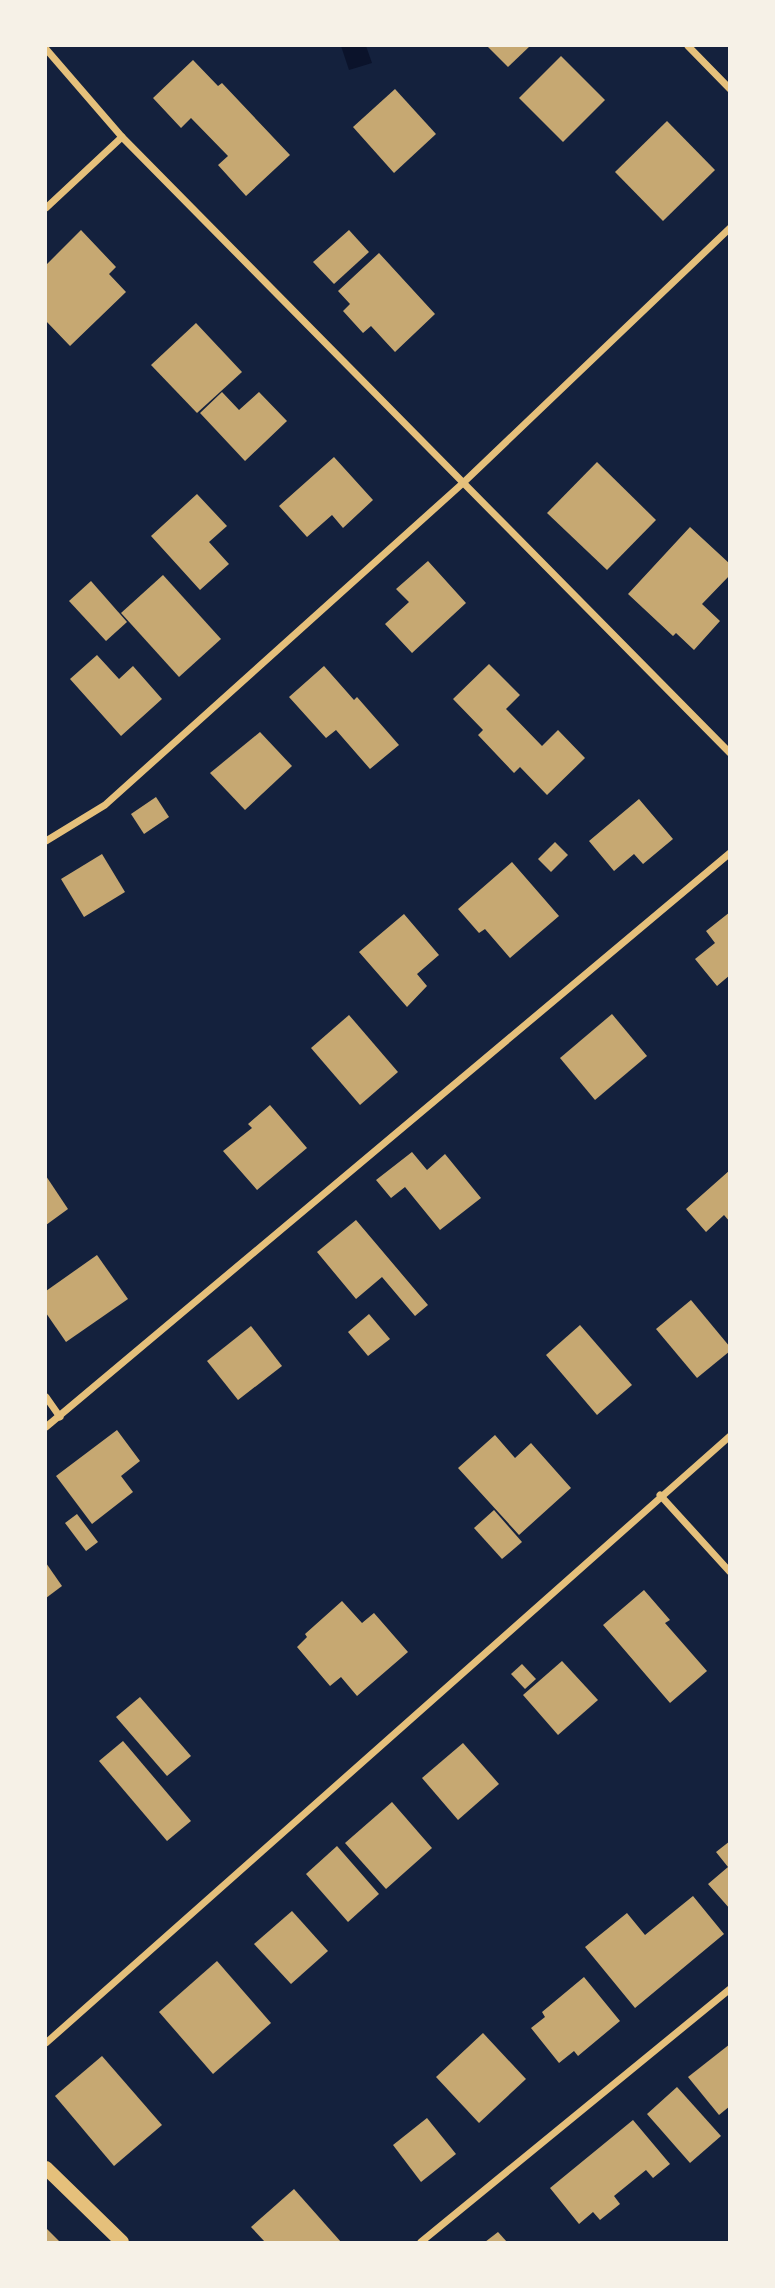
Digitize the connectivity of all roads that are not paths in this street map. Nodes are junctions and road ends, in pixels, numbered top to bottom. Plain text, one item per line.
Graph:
1 (688, 46) edge
2 (46, 49) edge
3 (730, 89) edge
4 (122, 137) junction
5 (46, 208) edge
6 (730, 228) edge
7 (463, 483) junction
8 (730, 753) edge
9 (46, 841) edge
10 (730, 853) edge
11 (46, 1397) edge
12 (60, 1417) junction
13 (46, 1427) edge
14 (730, 1436) edge
15 (660, 1495) junction
16 (730, 1572) edge
17 (730, 1989) edge
18 (46, 2043) edge
19 (46, 2168) edge
20 (122, 2242) edge
21 (421, 2242) edge

1 - 3 street
2 - 4 street
4 - 5 street
4 - 7 street
6 - 7 street
7 - 8 street
7 - 9 street
10 - 12 street
11 - 12 street
12 - 13 street
14 - 15 street
15 - 16 street
15 - 18 street
17 - 21 street
19 - 20 main road

